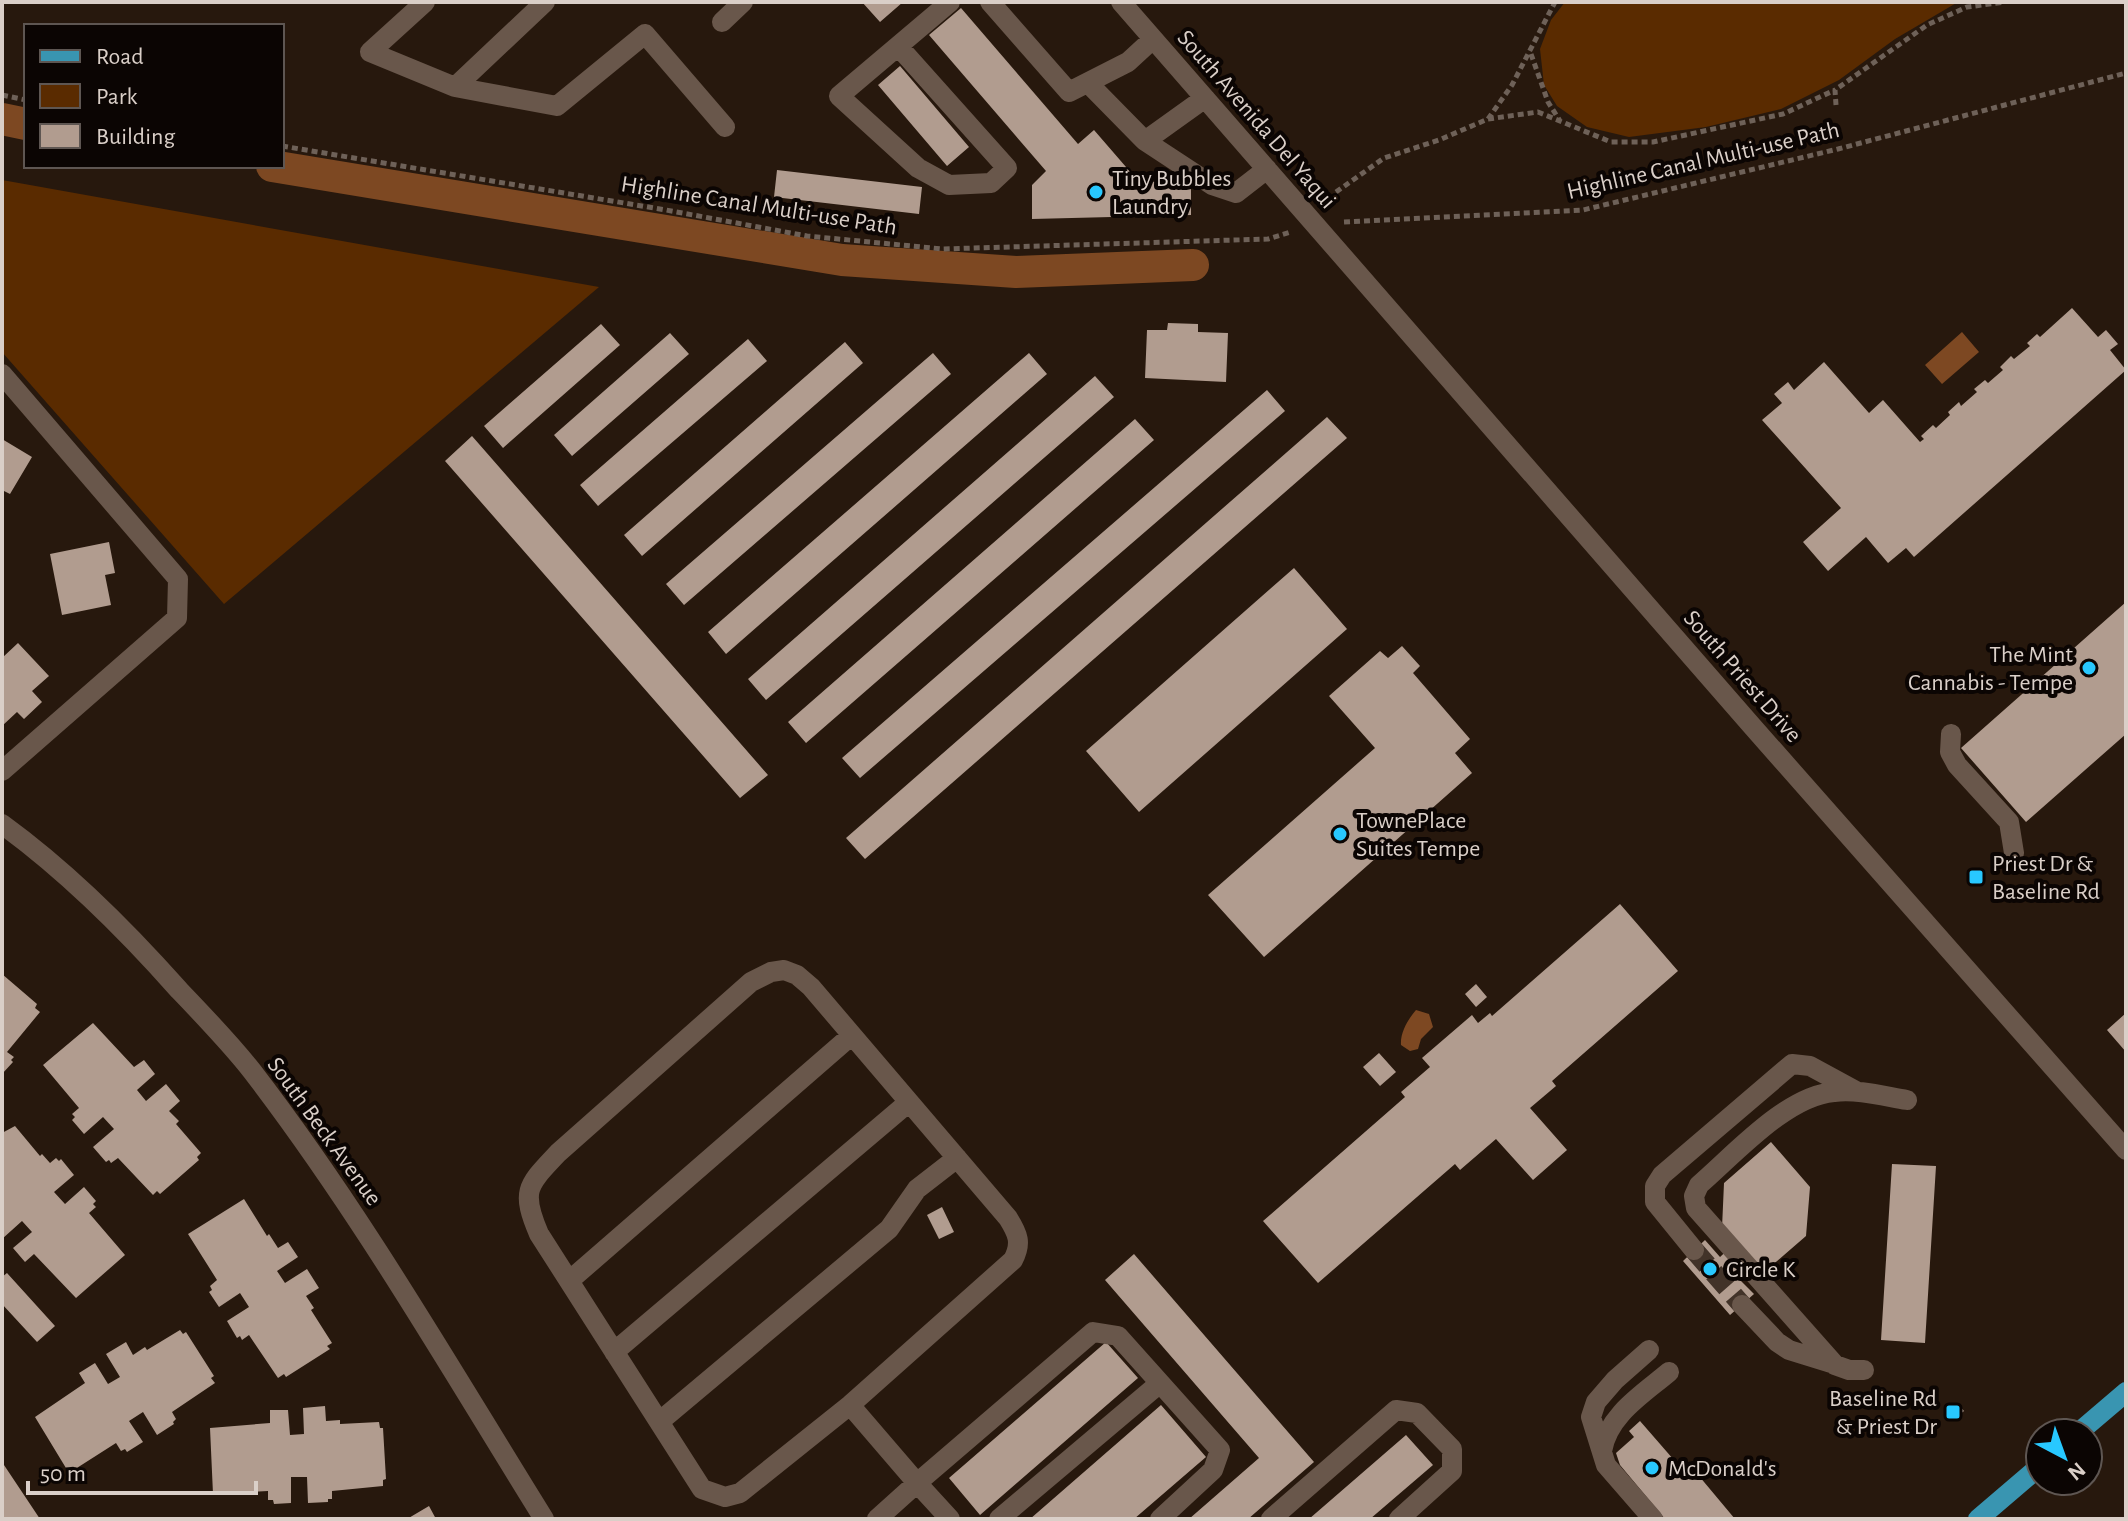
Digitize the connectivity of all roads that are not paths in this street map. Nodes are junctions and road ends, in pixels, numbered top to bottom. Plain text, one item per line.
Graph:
1 (425, 2) edge
2 (545, 2) edge
3 (743, 2) edge
4 (950, 2) edge
5 (990, 2) edge
6 (1121, 2) edge
7 (722, 22) dead end
8 (1153, 39) junction
9 (898, 46) junction
10 (1088, 83) junction
11 (455, 87) junction
12 (1205, 98) junction
13 (725, 127) dead end
14 (1145, 141) junction
15 (1267, 169) junction
16 (1319, 229) joint
17 (2, 374) edge
18 (1951, 734) dead end
19 (2, 771) edge
20 (2, 824) edge
21 (2014, 853) dead end
22 (852, 1035) junction
23 (1859, 1092) junction
24 (1907, 1100) dead end
25 (909, 1102) junction
26 (2126, 1150) edge
27 (957, 1158) junction
28 (1694, 1250) tunnel mouth
29 (569, 1281) junction
30 (1742, 1305) tunnel mouth
31 (1649, 1350) dead end
32 (614, 1352) junction
33 (1835, 1365) junction
34 (1864, 1370) dead end
35 (1669, 1372) dead end
36 (1160, 1383) junction
37 (2126, 1392) edge
38 (850, 1405) junction
39 (2097, 1417) edge
40 (659, 1422) junction
41 (1602, 1451) junction
42 (2024, 1480) edge
43 (917, 1483) junction
44 (544, 1519) edge
45 (877, 1519) edge
46 (950, 1519) edge
47 (999, 1519) edge
48 (1160, 1519) edge
49 (1271, 1519) edge
50 (1399, 1519) edge
51 (1653, 1519) edge
52 (1978, 1519) edge

1 - 11 street
2 - 11 street
3 - 7 street
4 - 9 street
5 - 10 street
6 - 8 street, South Avenida Del Yaqui
8 - 10 street
8 - 12 street, South Avenida Del Yaqui
9 - 9 street
10 - 14 street
11 - 13 street
12 - 14 street
12 - 15 street, South Avenida Del Yaqui
14 - 15 street
15 - 16 street, South Avenida Del Yaqui
16 - 26 street, South Priest Drive
17 - 19 street
18 - 21 street
20 - 44 street, South Beck Avenue
22 - 25 street
22 - 29 street
22 - 29 street
23 - 24 street
23 - 28 street
23 - 33 street
25 - 27 street
25 - 32 street
27 - 38 street
27 - 40 street
29 - 32 street
30 - 33 street
31 - 41 street
32 - 40 street
33 - 34 street
35 - 41 street
36 - 43 street
36 - 47 street
36 - 48 street
37 - 39 main road
38 - 40 street
38 - 43 street
41 - 51 street
42 - 52 main road
43 - 45 street
43 - 46 street
49 - 50 street

